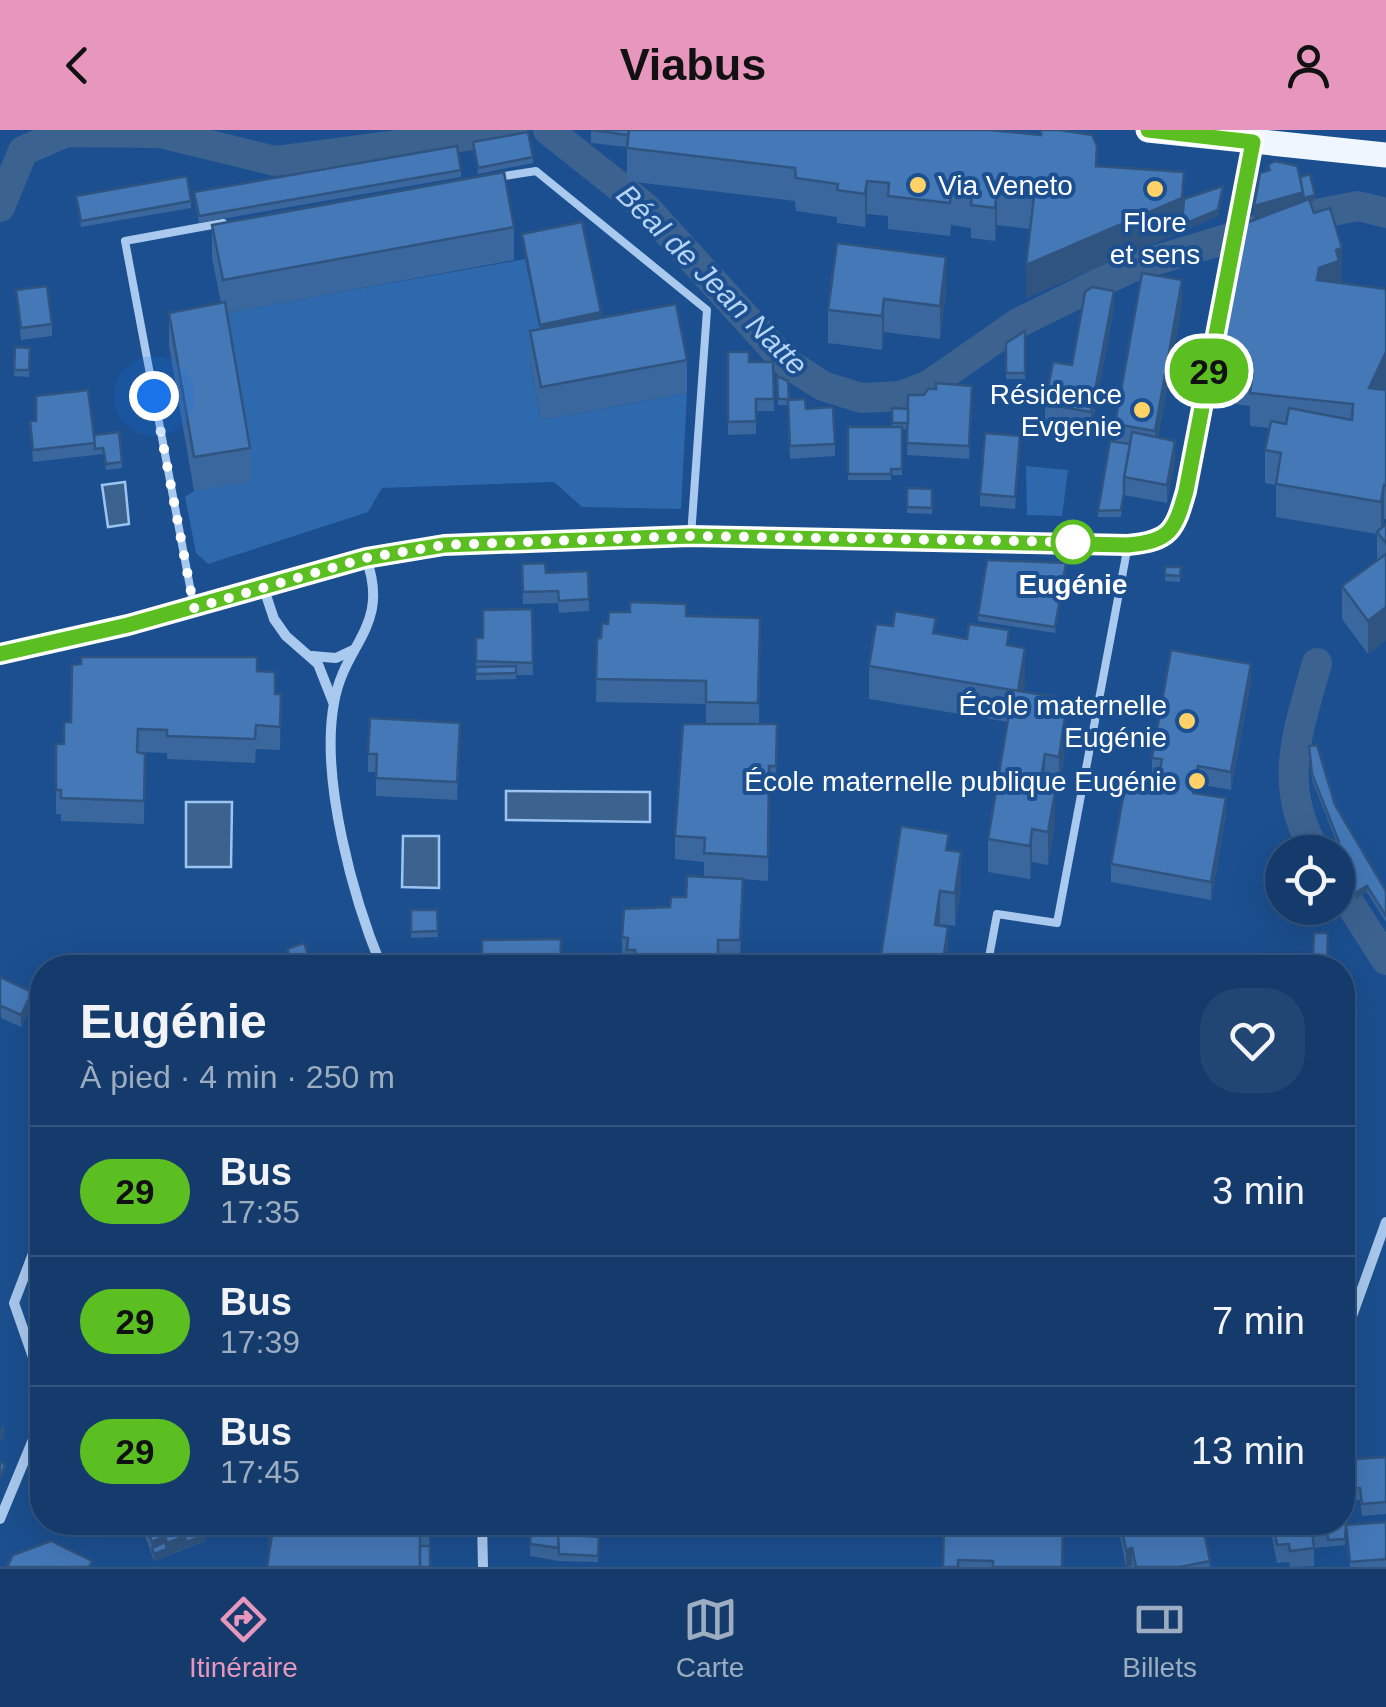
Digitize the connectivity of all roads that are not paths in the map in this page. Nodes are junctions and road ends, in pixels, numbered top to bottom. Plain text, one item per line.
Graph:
1 (1148, 130) edge
2 (1188, 132) edge
3 (1253, 142) junction
4 (1386, 155) edge
5 (489, 179) edge
6 (239, 220) edge
7 (690, 536) junction
8 (1128, 545) junction
9 (366, 558) junction
10 (264, 588) junction
11 (194, 608) junction
12 (355, 650) junction
13 (0, 654) edge
14 (306, 655) junction
15 (334, 703) junction
16 (377, 955) edge
17 (989, 955) edge
18 (1386, 1222) edge
19 (30, 1261) edge
20 (1355, 1306) edge
21 (30, 1349) edge
22 (30, 1447) edge
23 (0, 1519) edge
24 (482, 1535) edge
25 (483, 1567) edge

1 - 2 main road
2 - 3 main road
3 - 4 main road
3 - 8 street
5 - 7 lane
6 - 11 lane
7 - 8 street
7 - 9 street
8 - 17 lane
9 - 10 street
9 - 12 street
10 - 11 street
10 - 14 street
11 - 13 street
12 - 14 street
12 - 15 street
14 - 15 street
15 - 16 street
18 - 20 street
19 - 21 street
22 - 23 street
24 - 25 street

